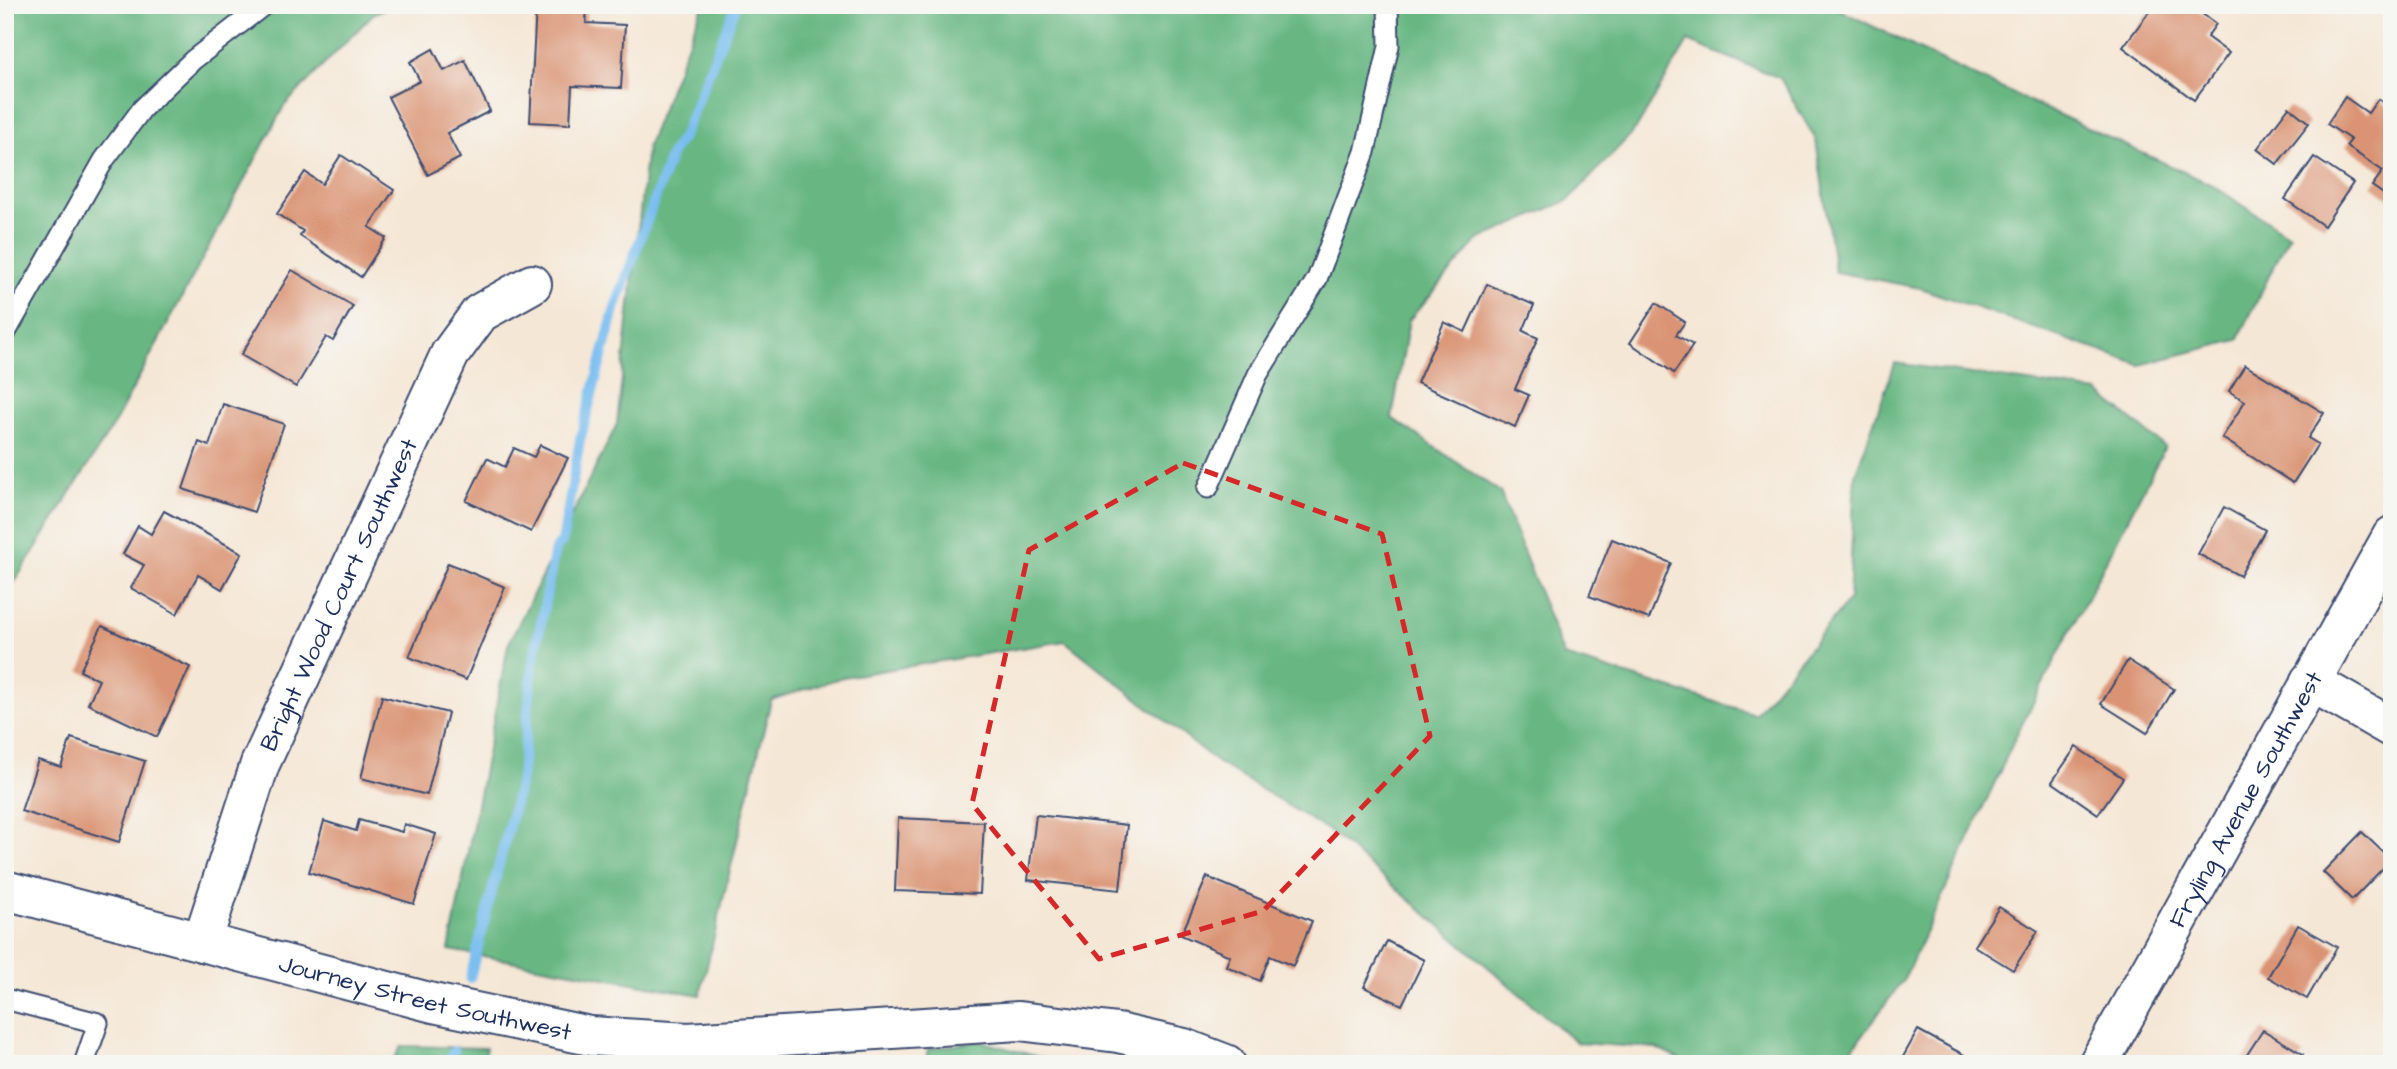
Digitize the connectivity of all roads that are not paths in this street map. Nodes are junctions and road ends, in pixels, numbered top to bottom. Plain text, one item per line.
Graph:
1 (264, 5) edge
2 (1389, 7) edge
3 (532, 284) dead end
4 (5, 334) edge
5 (1208, 488) dead end
6 (2392, 536) edge
7 (2311, 681) junction
8 (2392, 729) edge
9 (5, 890) edge
10 (202, 942) junction
11 (5, 999) edge
12 (726, 1052) edge
13 (84, 1064) edge
14 (1226, 1064) edge
15 (2098, 1064) edge

1 - 4 lane
2 - 5 lane
3 - 10 street, Bright Wood Court Southwest
6 - 7 street, Fryling Avenue Southwest
7 - 8 street
7 - 15 street, Fryling Avenue Southwest
9 - 10 street, Journey Street Southwest
10 - 12 street, Journey Street Southwest
11 - 13 lane
12 - 14 street, Journey Street Southwest

